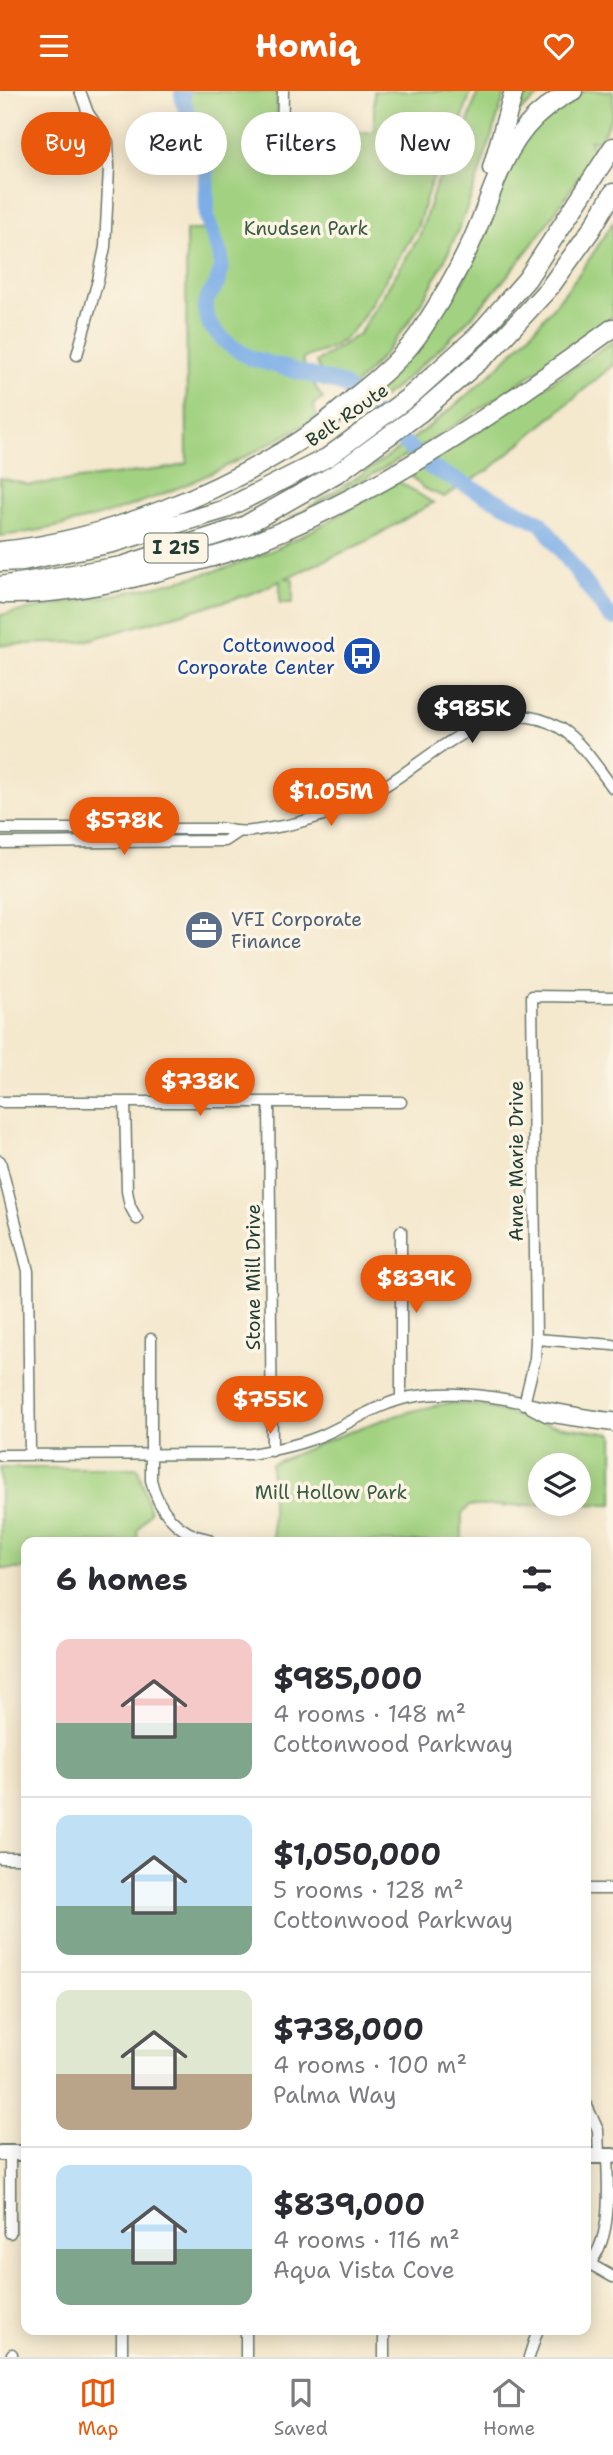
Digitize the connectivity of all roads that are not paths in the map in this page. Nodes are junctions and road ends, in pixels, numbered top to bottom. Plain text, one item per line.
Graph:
1 (80, 91) edge
2 (282, 91) edge
3 (514, 91) edge
4 (573, 91) edge
5 (282, 112) edge
6 (613, 147) edge
7 (613, 193) edge
8 (470, 246) junction
9 (613, 328) edge
10 (77, 355) dead end
11 (0, 551) edge
12 (0, 562) edge
13 (0, 586) edge
14 (0, 594) edge
15 (613, 788) edge
16 (0, 829) edge
17 (237, 833) junction
18 (0, 843) edge
19 (613, 997) edge
20 (0, 1102) edge
21 (125, 1102) junction
22 (269, 1102) junction
23 (401, 1102) dead end
24 (0, 1161) edge
25 (137, 1219) dead end
26 (401, 1231) dead end
27 (151, 1339) dead end
28 (536, 1339) junction
29 (613, 1345) edge
30 (401, 1399) junction
31 (524, 1404) junction
32 (613, 1417) edge
33 (613, 1426) edge
34 (272, 1451) junction
35 (0, 1455) edge
36 (30, 1455) junction
37 (150, 1456) junction
38 (194, 1537) edge
39 (0, 1858) edge
40 (21, 1858) edge
41 (591, 1889) edge
42 (613, 1889) edge
43 (591, 2114) edge
44 (5, 2153) edge
45 (601, 2156) edge
46 (10, 2233) dead end
47 (591, 2261) edge
48 (591, 2267) edge
49 (613, 2277) edge
50 (122, 2335) edge
51 (246, 2335) edge
52 (384, 2335) edge
53 (536, 2335) edge
54 (122, 2357) edge
55 (246, 2357) edge
56 (384, 2357) edge
57 (529, 2357) edge

1 - 10 street
2 - 5 street
3 - 8 highway
4 - 8 highway
6 - 12 highway, Belt Route / I 215
7 - 13 highway, I 215
8 - 11 highway
9 - 14 highway
15 - 17 street
16 - 17 street
17 - 18 street
19 - 28 street, Anne Marie Drive
20 - 21 street
21 - 22 street
21 - 25 street
22 - 23 street
22 - 34 street, Stone Mill Drive
24 - 36 street
26 - 30 street
27 - 37 street
28 - 29 street
28 - 31 street, Anne Marie Drive
30 - 31 street
30 - 34 street
31 - 32 street
31 - 33 street
34 - 37 street
35 - 36 street
36 - 37 street
37 - 38 street
39 - 40 street
41 - 42 street
43 - 45 street
44 - 46 street
45 - 47 street
48 - 49 street
50 - 54 street
51 - 55 street
52 - 56 street
53 - 57 street

